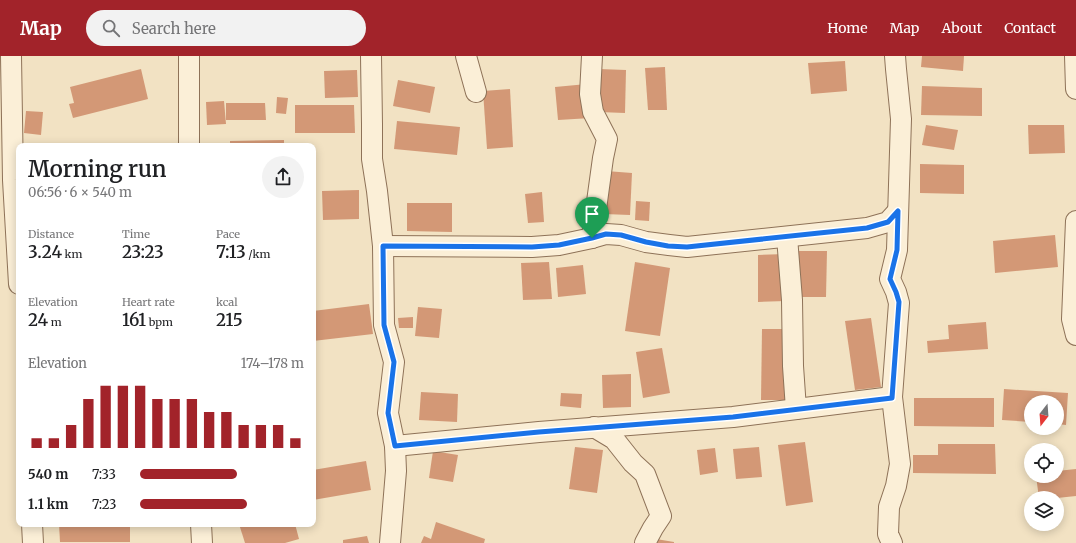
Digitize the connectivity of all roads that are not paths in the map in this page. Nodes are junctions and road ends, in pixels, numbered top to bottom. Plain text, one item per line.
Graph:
1 (12, 56) edge
2 (189, 56) edge
3 (371, 56) edge
4 (466, 56) edge
5 (592, 56) edge
6 (895, 56) edge
7 (1075, 56) edge
8 (1076, 89) edge
9 (476, 92) dead end
10 (189, 143) edge
11 (898, 211) junction
12 (1076, 221) edge
13 (16, 232) edge
14 (787, 237) junction
15 (592, 238) junction
16 (383, 246) junction
17 (1076, 335) edge
18 (892, 398) junction
19 (796, 409) junction
20 (594, 427) junction
21 (395, 446) junction
22 (32, 527) edge
23 (201, 527) edge
24 (33, 543) edge
25 (202, 543) edge
26 (390, 543) edge
27 (645, 543) edge
28 (892, 543) edge

1 - 13 street
2 - 10 street
3 - 16 street
4 - 9 street
5 - 15 street
6 - 11 street
7 - 8 street
11 - 14 street
11 - 18 street
12 - 17 street
14 - 15 street
14 - 19 street
15 - 16 street
16 - 21 street
18 - 19 street
18 - 28 street
19 - 20 street
20 - 21 street
20 - 27 street
21 - 26 street
22 - 24 street
23 - 25 street

